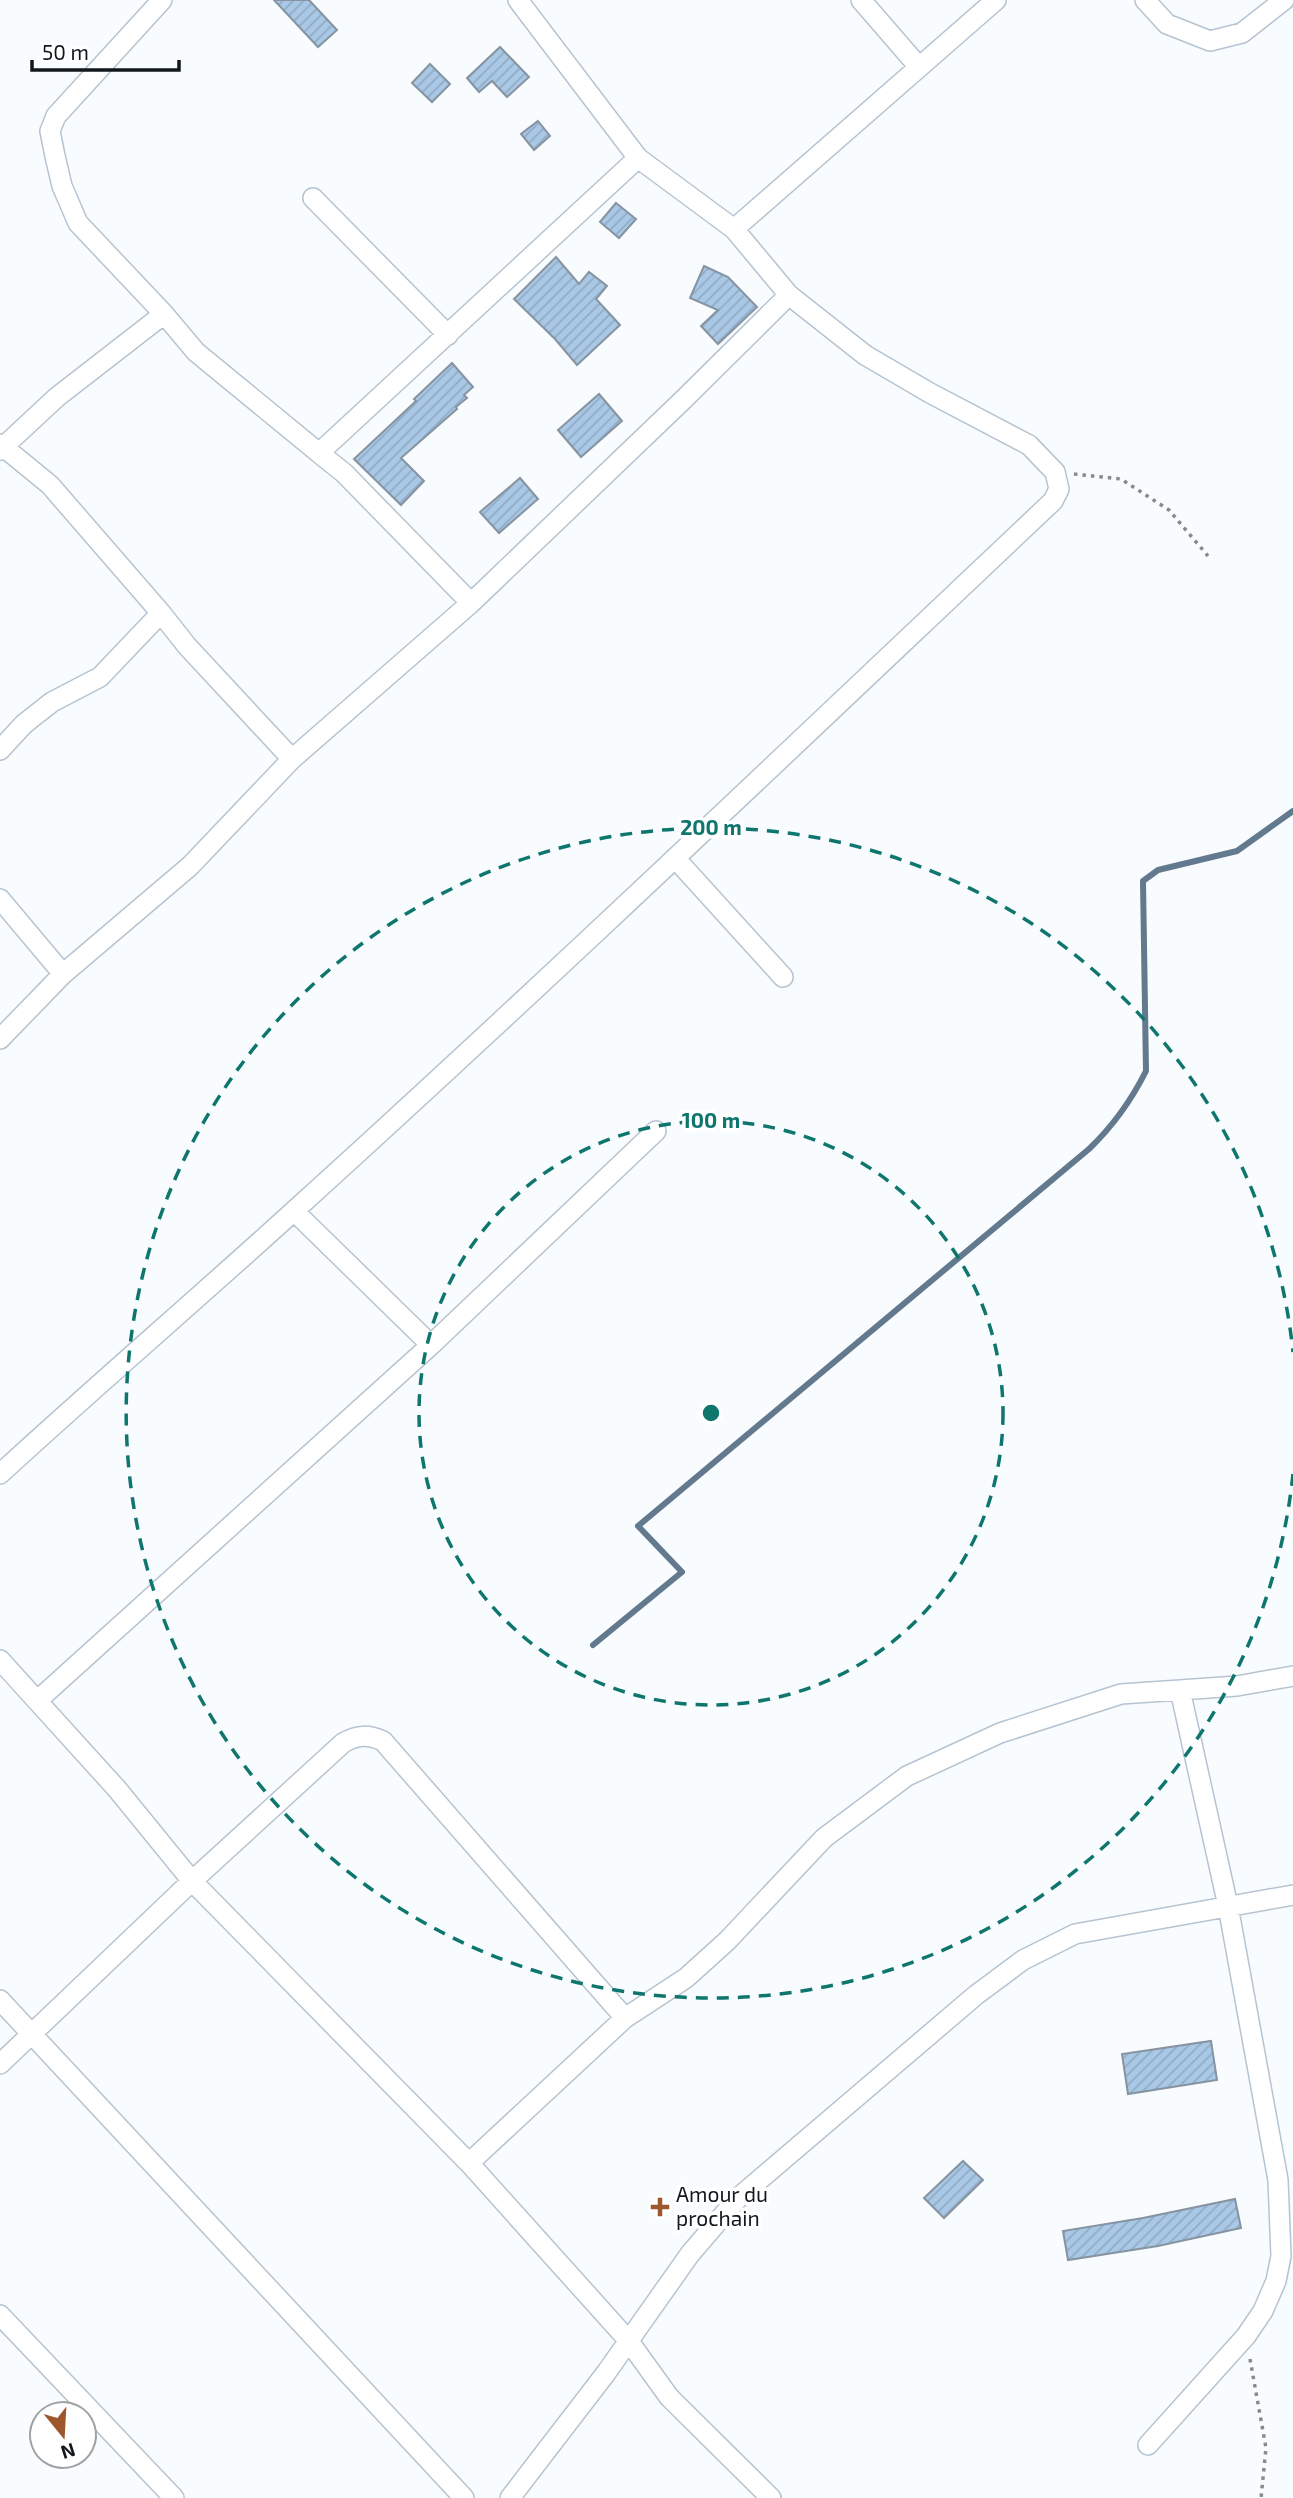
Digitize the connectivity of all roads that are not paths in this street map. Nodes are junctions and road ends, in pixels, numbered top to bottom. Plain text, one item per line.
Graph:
1 (162, 0) edge
2 (518, 0) edge
3 (861, 0) edge
4 (996, 0) edge
5 (1145, 0) edge
6 (1284, 0) edge
7 (919, 67) junction
8 (638, 158) junction
9 (313, 198) dead end
10 (734, 229) junction
11 (789, 295) junction
12 (164, 314) junction
13 (448, 335) junction
14 (1, 447) edge
15 (319, 453) junction
16 (471, 603) junction
17 (161, 613) junction
18 (0, 750) edge
19 (292, 760) junction
20 (674, 858) junction
21 (0, 899) edge
22 (63, 974) junction
23 (783, 977) dead end
24 (0, 1039) edge
25 (656, 1130) dead end
26 (294, 1211) junction
27 (431, 1345) junction
28 (0, 1475) edge
29 (0, 1660) edge
30 (1293, 1676) edge
31 (1180, 1690) junction
32 (38, 1700) junction
33 (192, 1881) junction
34 (1293, 1895) edge
35 (1228, 1906) junction
36 (0, 2000) edge
37 (625, 2018) junction
38 (31, 2034) junction
39 (0, 2064) edge
40 (469, 2163) junction
41 (1285, 2179) edge
42 (0, 2315) edge
43 (628, 2340) junction
44 (1148, 2445) dead end
45 (174, 2498) edge
46 (464, 2498) edge
47 (510, 2498) edge
48 (771, 2498) edge

1 - 12 street
2 - 8 street
3 - 7 street
4 - 7 street
5 - 6 street
7 - 10 street
8 - 10 street
8 - 13 street
9 - 13 street
10 - 11 street
11 - 16 street
11 - 20 street
12 - 14 street
12 - 15 street
13 - 15 street
14 - 17 street
15 - 16 street
16 - 19 street
17 - 18 street
17 - 19 street
19 - 22 street
20 - 23 street
20 - 26 street
21 - 22 street
22 - 24 street
25 - 27 street
26 - 27 street
26 - 28 street
27 - 32 street
29 - 32 street
30 - 31 street
31 - 35 street
31 - 37 street
32 - 33 street
33 - 37 street
33 - 38 street
33 - 40 street
34 - 35 street
35 - 41 street
35 - 43 street
36 - 38 street
37 - 40 street
38 - 39 street
38 - 46 street
40 - 43 street
41 - 44 street
42 - 45 street
43 - 47 street
43 - 48 street

